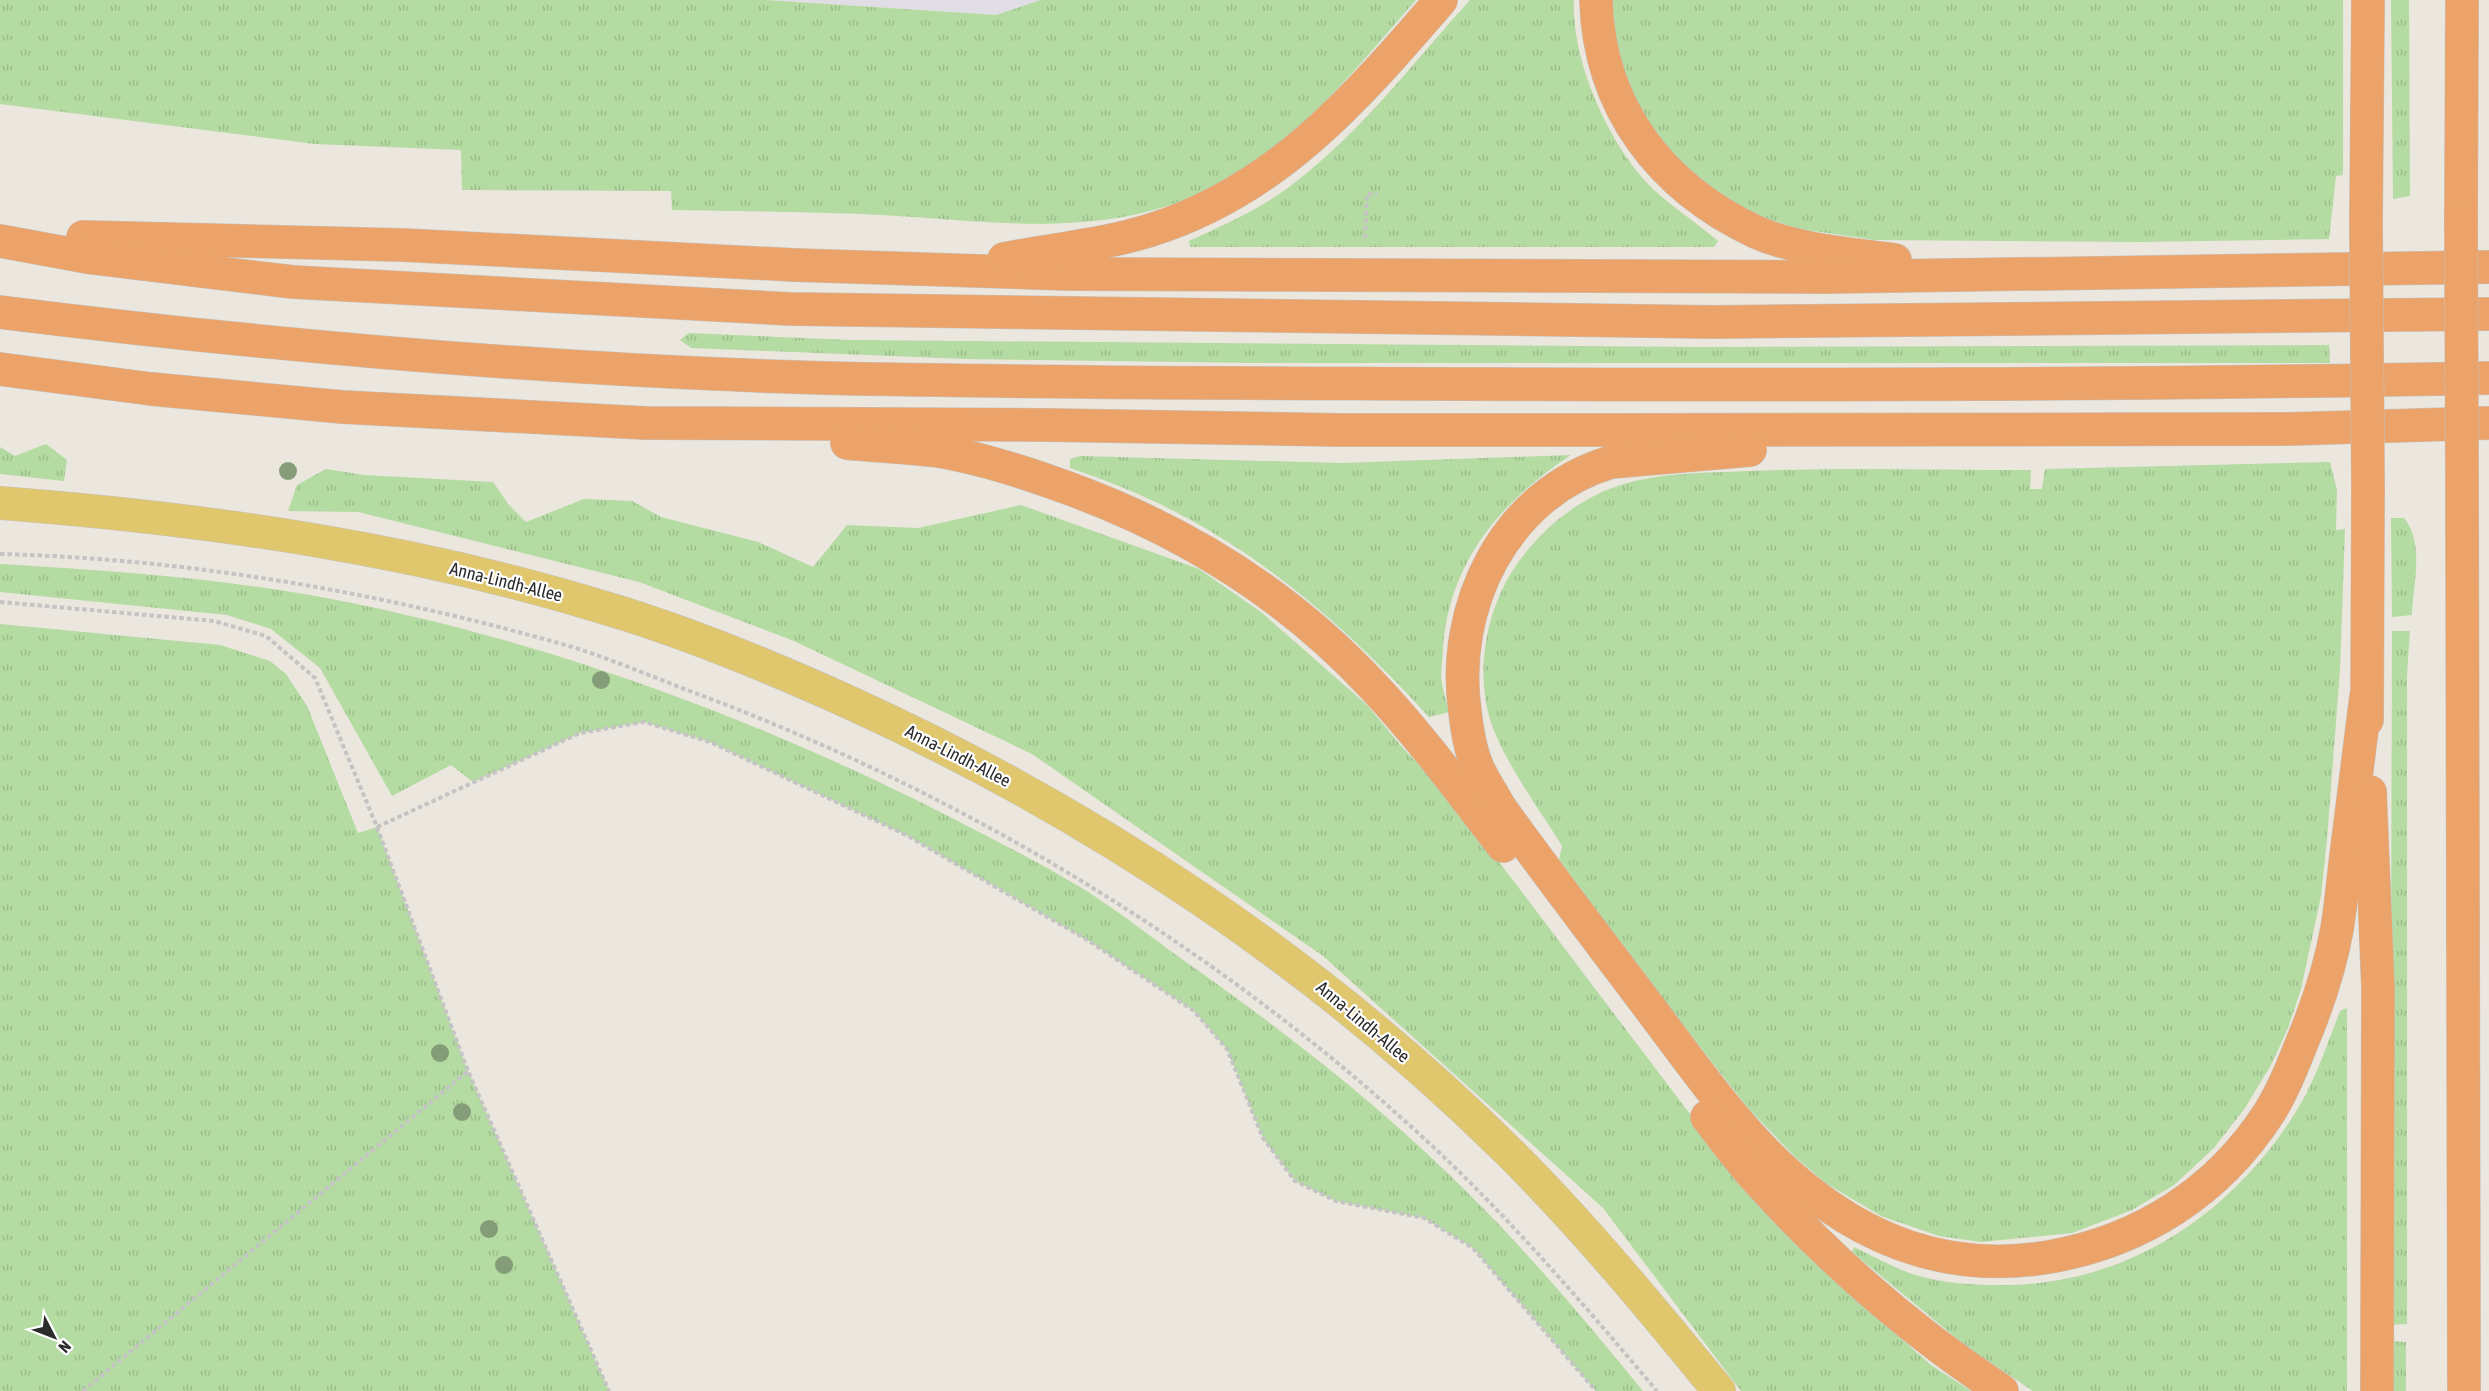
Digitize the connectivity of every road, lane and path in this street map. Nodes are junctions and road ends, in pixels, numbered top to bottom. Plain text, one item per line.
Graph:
1 (1441, 0) edge
2 (1596, 0) edge
3 (2368, 0) edge
4 (2462, 0) edge
5 (1377, 194) dead end
6 (0, 236) edge
7 (0, 241) edge
8 (2489, 267) edge
9 (949, 270) junction
10 (1364, 274) junction
11 (1995, 275) junction
12 (0, 312) edge
13 (2489, 314) edge
14 (0, 369) edge
15 (2489, 378) edge
16 (645, 423) junction
17 (2489, 423) edge
18 (2015, 428) junction
19 (0, 503) edge
20 (0, 554) edge
21 (0, 603) edge
22 (2366, 697) junction
23 (377, 827) junction
24 (468, 1071) junction
25 (83, 1391) edge
26 (609, 1391) edge
27 (1596, 1391) edge
28 (1657, 1391) edge
29 (1719, 1391) edge
30 (2002, 1391) edge
31 (2377, 1391) edge
32 (2464, 1391) edge

1 - 9 highway
2 - 11 highway
3 - 22 highway, bridge
4 - 32 highway, bridge
5 - 10 path
6 - 9 highway
7 - 13 highway
8 - 11 highway
9 - 10 highway
10 - 11 highway
12 - 15 highway
14 - 16 highway
16 - 18 highway
16 - 30 highway
17 - 18 highway
18 - 22 highway
19 - 29 main road, Anna-Lindh-Allee
20 - 28 path
21 - 23 path
22 - 31 highway
23 - 24 path
23 - 27 path
24 - 25 path
24 - 26 path

